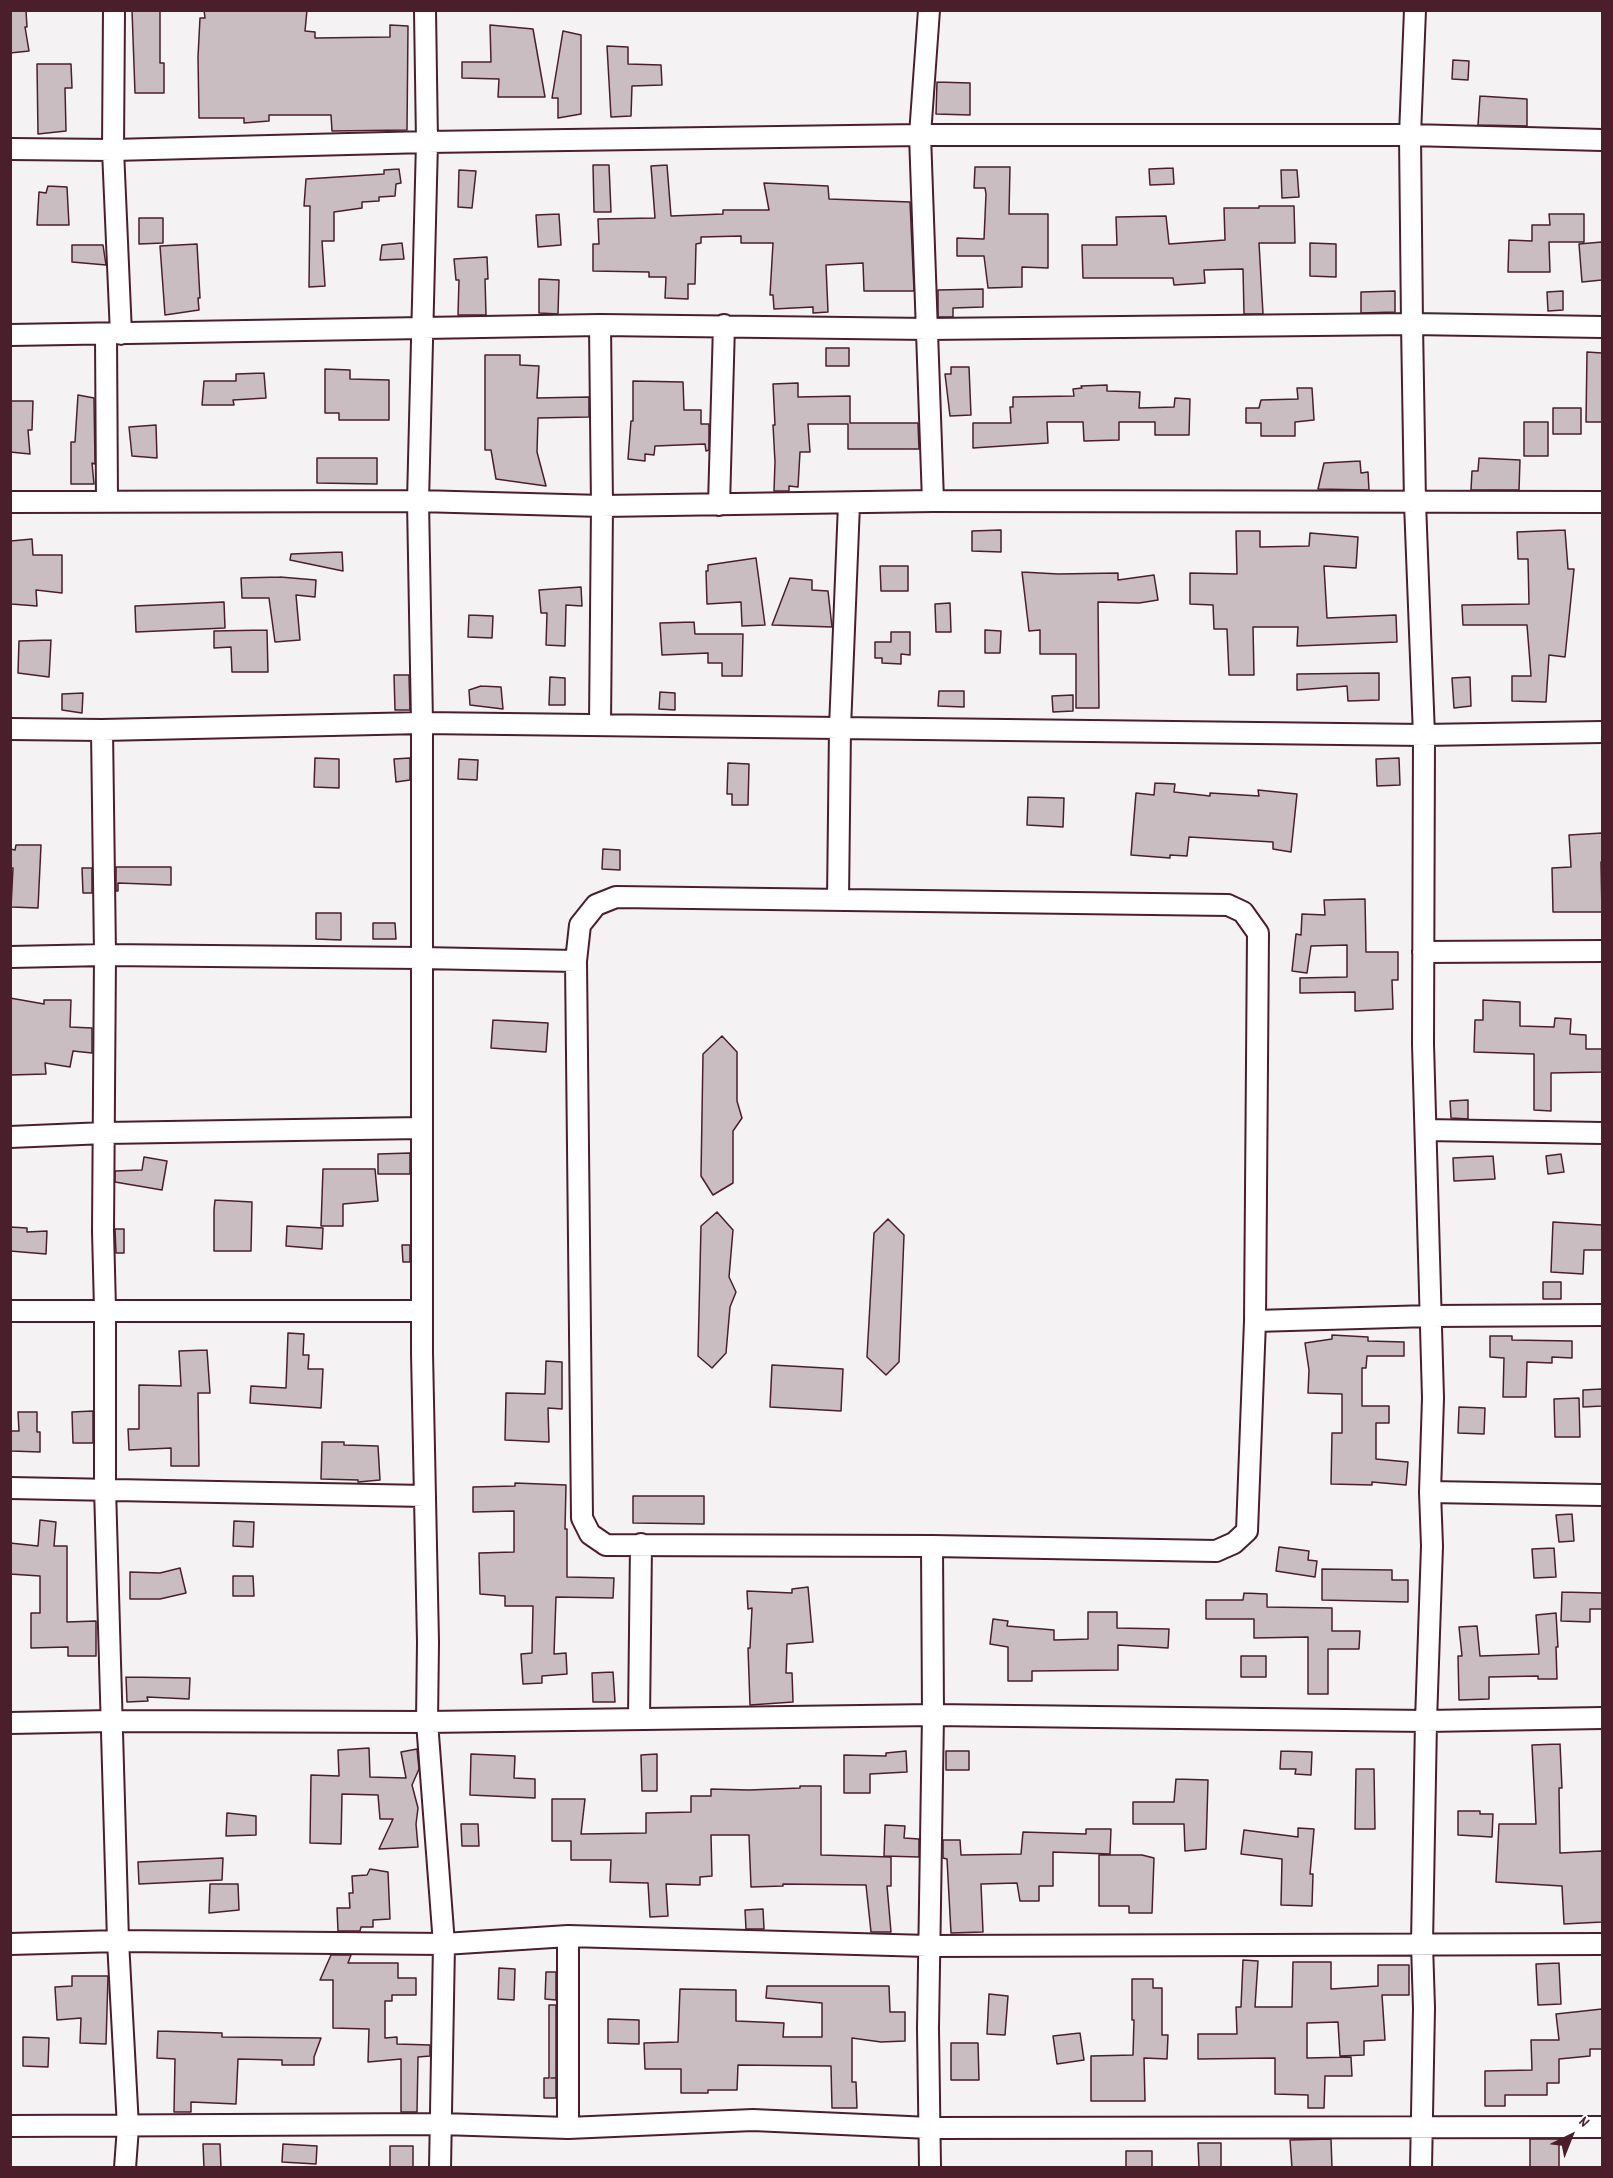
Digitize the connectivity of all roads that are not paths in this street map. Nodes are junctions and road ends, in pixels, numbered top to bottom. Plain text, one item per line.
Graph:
1 (114, 10) edge
2 (426, 10) edge
3 (930, 10) edge
4 (1415, 10) edge
5 (920, 135) junction
6 (1410, 135) junction
7 (1602, 140) edge
8 (427, 142) junction
9 (10, 149) edge
10 (114, 150) junction
11 (1412, 324) junction
12 (600, 325) junction
13 (724, 326) junction
14 (421, 327) junction
15 (1602, 327) edge
16 (928, 329) junction
17 (113, 334) junction
18 (10, 335) edge
19 (107, 501) junction
20 (418, 501) junction
21 (933, 501) junction
22 (10, 502) edge
23 (1415, 502) junction
24 (1602, 502) edge
25 (849, 504) junction
26 (720, 505) junction
27 (602, 506) junction
28 (422, 723) junction
29 (600, 724) junction
30 (840, 728) junction
31 (10, 729) edge
32 (102, 730) junction
33 (1602, 732) edge
34 (1424, 735) junction
35 (838, 900) junction
36 (1602, 951) edge
37 (1423, 952) junction
38 (105, 955) junction
39 (10, 957) edge
40 (422, 957) junction
41 (576, 961) junction
42 (421, 1128) junction
43 (1426, 1130) junction
44 (105, 1133) junction
45 (1602, 1133) edge
46 (10, 1137) edge
47 (105, 1309) junction
48 (10, 1311) edge
49 (421, 1311) junction
50 (1602, 1315) edge
51 (1430, 1316) junction
52 (1255, 1320) junction
53 (10, 1488) edge
54 (105, 1488) junction
55 (1430, 1492) junction
56 (1602, 1495) edge
57 (425, 1496) junction
58 (641, 1544) junction
59 (932, 1546) junction
60 (933, 1715) junction
61 (1602, 1718) edge
62 (639, 1719) junction
63 (111, 1721) junction
64 (1426, 1721) junction
65 (427, 1722) junction
66 (10, 1723) edge
67 (568, 1935) junction
68 (118, 1941) junction
69 (10, 1944) edge
70 (444, 1944) junction
71 (1422, 1944) junction
72 (1602, 1944) edge
73 (928, 1946) junction
74 (441, 2124) junction
75 (10, 2126) edge
76 (128, 2127) junction
77 (1602, 2127) edge
78 (568, 2128) junction
79 (930, 2128) junction
80 (1420, 2128) junction
81 (125, 2168) edge
82 (440, 2168) edge
83 (930, 2168) edge
84 (1421, 2168) edge

1 - 10 street
2 - 8 street
3 - 5 street
4 - 6 street
5 - 6 street
5 - 8 street
5 - 16 street
6 - 7 street
6 - 11 street
8 - 10 street
8 - 14 street
9 - 10 street
10 - 17 street
11 - 15 street
11 - 16 street
11 - 23 street
12 - 13 street
12 - 14 street
12 - 27 street
13 - 16 street
13 - 26 street
14 - 17 street
14 - 20 street
16 - 21 street
17 - 18 street
17 - 19 street
19 - 20 street
19 - 22 street
20 - 27 street
20 - 28 street
21 - 23 street
21 - 25 street
23 - 24 street
23 - 34 street
25 - 26 street
25 - 30 street
26 - 27 street
27 - 29 street
28 - 29 street
28 - 32 street
28 - 40 street
29 - 30 street
30 - 34 street
30 - 35 street
31 - 32 street
32 - 38 street
33 - 34 street
34 - 37 street
35 - 41 street
35 - 52 street
36 - 37 street
37 - 43 street
38 - 39 street
38 - 40 street
38 - 44 street
40 - 41 street
40 - 42 street
41 - 58 street
42 - 44 street
42 - 49 street
43 - 45 street
43 - 51 street
44 - 46 street
44 - 47 street
47 - 48 street
47 - 49 street
47 - 54 street
49 - 57 street
50 - 51 street
51 - 52 street
51 - 55 street
52 - 59 street
53 - 54 street
54 - 57 street
54 - 63 street
55 - 56 street
55 - 64 street
57 - 65 street
58 - 59 street
58 - 62 street
59 - 60 street
60 - 62 street
60 - 64 street
60 - 73 street
61 - 64 street
62 - 65 street
63 - 65 street
63 - 66 street
63 - 68 street
64 - 71 street
65 - 70 street
67 - 70 street
67 - 73 street
67 - 78 street
68 - 69 street
68 - 70 street
68 - 76 street
70 - 74 street
71 - 72 street
71 - 73 street
71 - 80 street
73 - 79 street
74 - 76 street
74 - 78 street
74 - 82 street
75 - 76 street
76 - 81 street
77 - 80 street
78 - 79 street
79 - 80 street
79 - 83 street
80 - 84 street

